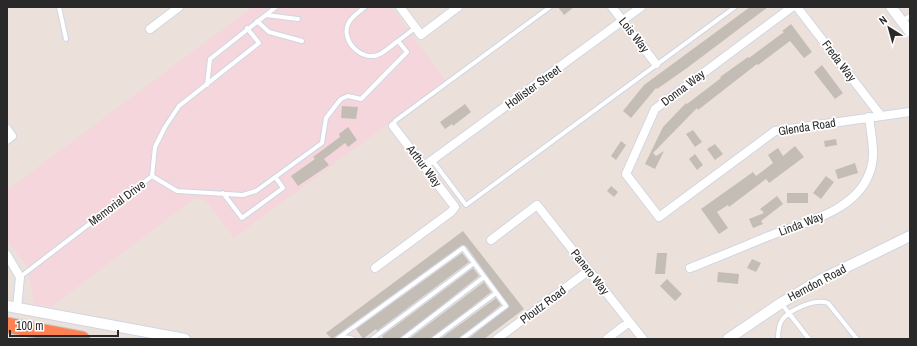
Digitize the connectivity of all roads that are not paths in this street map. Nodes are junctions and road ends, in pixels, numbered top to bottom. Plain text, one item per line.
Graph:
1 (59, 7) edge
2 (179, 7) edge
3 (276, 7) edge
4 (364, 7) edge
5 (400, 7) edge
6 (458, 7) edge
7 (550, 7) edge
8 (612, 7) edge
9 (641, 7) edge
10 (735, 7) edge
11 (792, 7) edge
12 (797, 7) edge
13 (891, 7) edge
14 (266, 15) junction
15 (906, 18) edge
16 (298, 19) dead end
17 (257, 21) junction
18 (623, 21) junction
19 (247, 28) junction
20 (416, 28) junction
21 (150, 29) dead end
22 (910, 32) edge
23 (66, 38) dead end
24 (302, 41) dead end
25 (398, 41) junction
26 (656, 64) junction
27 (207, 85) junction
28 (910, 112) edge
29 (880, 116) junction
30 (869, 117) junction
31 (393, 126) joint
32 (7, 128) edge
33 (10, 138) edge
34 (432, 160) junction
35 (424, 166) junction
36 (152, 176) junction
37 (276, 178) junction
38 (223, 193) junction
39 (659, 217) joint
40 (910, 236) edge
41 (491, 240) dead end
42 (7, 255) edge
43 (474, 264) junction
44 (375, 268) dead end
45 (690, 268) dead end
46 (588, 271) junction
47 (20, 277) junction
48 (484, 277) junction
49 (496, 293) junction
50 (781, 302) junction
51 (12, 307) edge
52 (789, 314) junction
53 (629, 322) junction
54 (7, 325) edge
55 (339, 338) edge
56 (82, 339) edge
57 (185, 339) edge
58 (352, 339) edge
59 (372, 339) edge
60 (403, 339) edge
61 (434, 339) edge
62 (462, 339) edge
63 (497, 339) edge
64 (607, 339) edge
65 (643, 339) edge
66 (728, 339) edge
67 (778, 339) edge
68 (809, 339) edge
69 (857, 339) edge

1 - 23 lane
2 - 21 street
3 - 14 lane
4 - 25 lane
5 - 20 street
6 - 20 street
7 - 31 lane
8 - 18 street, Lois Way
9 - 18 street, Hollister Street
10 - 26 lane
11 - 39 street, Donna Way
12 - 29 street, Freda Way
13 - 15 street
14 - 16 lane
14 - 17 lane
15 - 22 street
17 - 19 lane
17 - 24 lane
18 - 26 street, Lois Way
18 - 34 street, Hollister Street
19 - 27 lane
19 - 27 lane, Memorial Drive
20 - 25 lane
25 - 37 lane
26 - 34 lane
27 - 36 lane, Memorial Drive
28 - 29 street, Glenda Road
29 - 30 street, Glenda Road
30 - 39 street, Glenda Road
30 - 45 street, Linda Way
31 - 35 street, Arthur Way
32 - 33 street
34 - 35 street, Hollister Street
35 - 44 street, Arthur Way
36 - 38 lane
36 - 47 lane, Memorial Drive
37 - 38 lane
37 - 38 lane
40 - 50 street, Herndon Road
41 - 46 street, Panero Way
42 - 47 street
43 - 48 lane
43 - 55 lane
43 - 59 lane
46 - 53 street, Panero Way
46 - 63 street, Ploutz Road
47 - 51 street
48 - 49 lane
48 - 60 lane
49 - 61 lane
49 - 62 lane
50 - 52 lane
50 - 66 street, Herndon Road
51 - 57 street
52 - 67 lane
52 - 68 lane
52 - 69 lane
53 - 64 street
53 - 65 street, Panero Way
54 - 56 highway
55 - 58 lane

